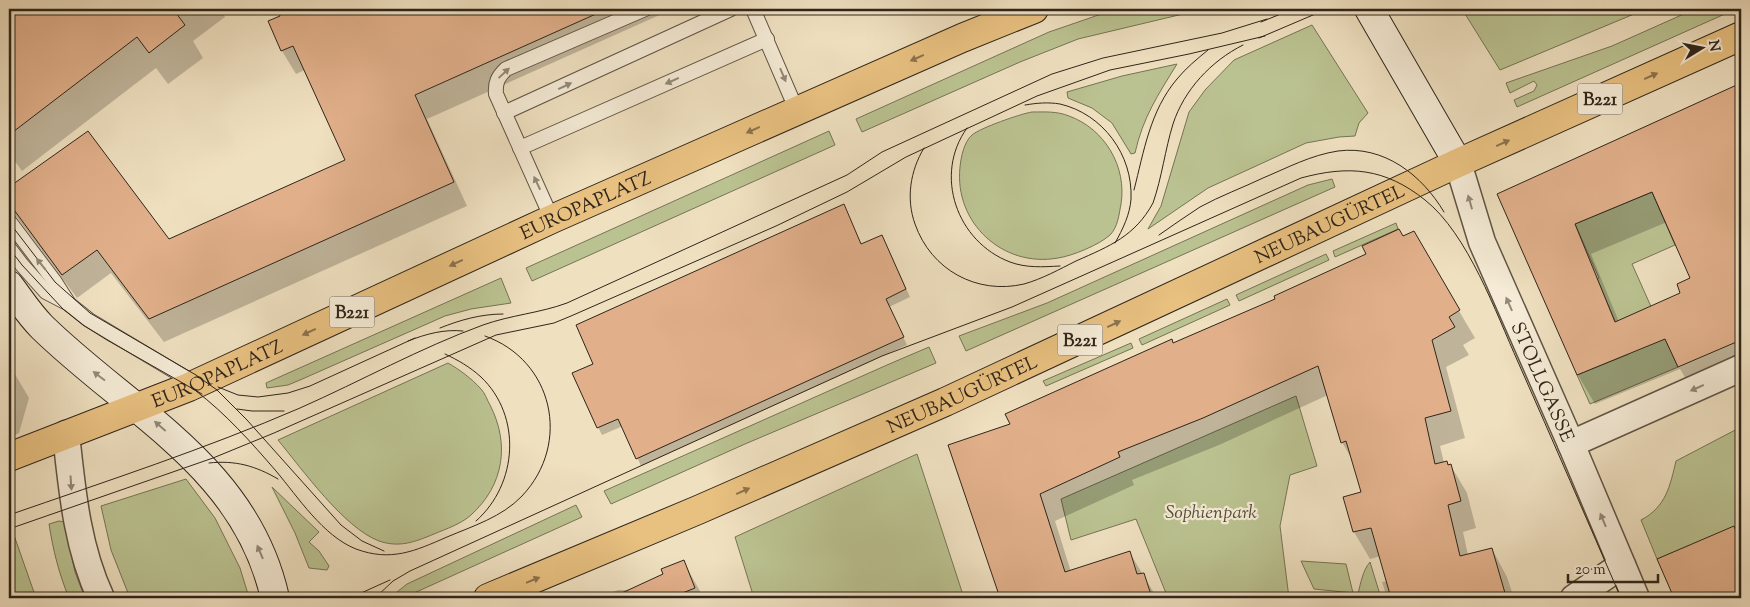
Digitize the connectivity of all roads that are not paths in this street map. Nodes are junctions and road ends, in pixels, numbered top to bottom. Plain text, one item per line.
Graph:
1 (646, 9) edge
2 (731, 9) edge
3 (753, 9) edge
4 (1034, 9) edge
5 (1369, 9) edge
6 (1741, 36) edge
7 (767, 39) junction
8 (797, 110) junction
9 (504, 113) junction
10 (520, 148) junction
11 (1458, 163) junction
12 (552, 219) junction
13 (9, 221) edge
14 (9, 248) edge
15 (9, 285) edge
16 (69, 304) junction
17 (1741, 368) edge
18 (196, 384) junction
19 (137, 406) junction
20 (66, 434) junction
21 (1571, 444) junction
22 (9, 457) edge
23 (1622, 565) junction
24 (101, 598) edge
25 (275, 598) edge
26 (488, 598) edge
27 (1574, 598) edge
28 (1636, 598) edge

9 -> 1 lane
9 -> 2 lane
3 - 7 lane
4 -> 8 main road, EUROPAPLATZ / B221
5 - 11 street
11 -> 6 main road, NEUBAUGÜRTEL / B221
7 -> 8 lane
7 -> 10 lane
8 -> 12 main road, EUROPAPLATZ / B221
9 - 10 lane
12 -> 10 lane
21 -> 11 street, STOLLGASSE
26 -> 11 main road, NEUBAUGÜRTEL / B221
12 -> 18 main road, EUROPAPLATZ / B221
16 -> 13 lane
14 - 16 lane
19 -> 15 street
16 - 18 lane
17 -> 21 street
18 - 19 main road, EUROPAPLATZ / B221
19 - 20 main road, B221
25 -> 19 street
20 - 22 main road, B221
20 -> 24 street
23 -> 21 street, STOLLGASSE
23 - 27 street
23 - 28 street, STOLLGASSE

